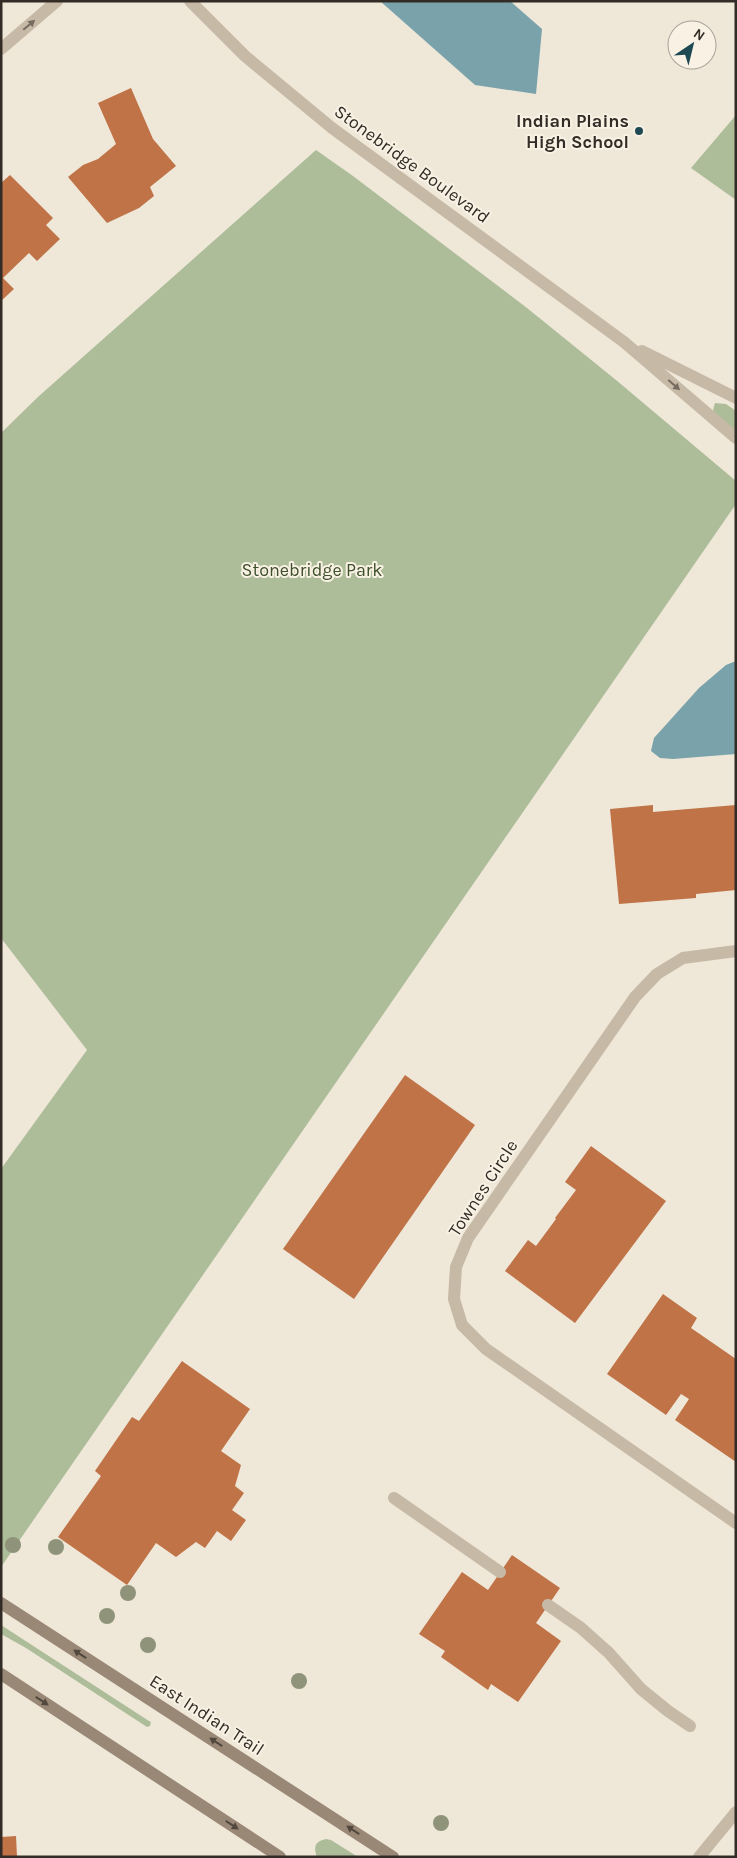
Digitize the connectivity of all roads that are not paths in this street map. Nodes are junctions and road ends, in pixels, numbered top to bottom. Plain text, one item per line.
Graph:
1 (58, 1) edge
2 (190, 1) edge
3 (1, 49) edge
4 (624, 342) junction
5 (736, 398) edge
6 (736, 438) edge
7 (736, 951) edge
8 (394, 1498) dead end
9 (736, 1522) edge
10 (500, 1572) dead end
11 (1, 1603) edge
12 (548, 1605) dead end
13 (1, 1674) edge
14 (690, 1726) dead end
15 (736, 1812) edge
16 (280, 1857) edge
17 (393, 1857) edge
18 (699, 1857) edge

3 -> 1 street
2 - 4 street, Stonebridge Boulevard
4 - 5 street, Stonebridge Boulevard
4 -> 6 street, Stonebridge Boulevard
7 - 9 street, Townes Circle
8 - 10 street
17 -> 11 main road, East Indian Trail
12 - 14 street
13 -> 16 main road
15 - 18 street

